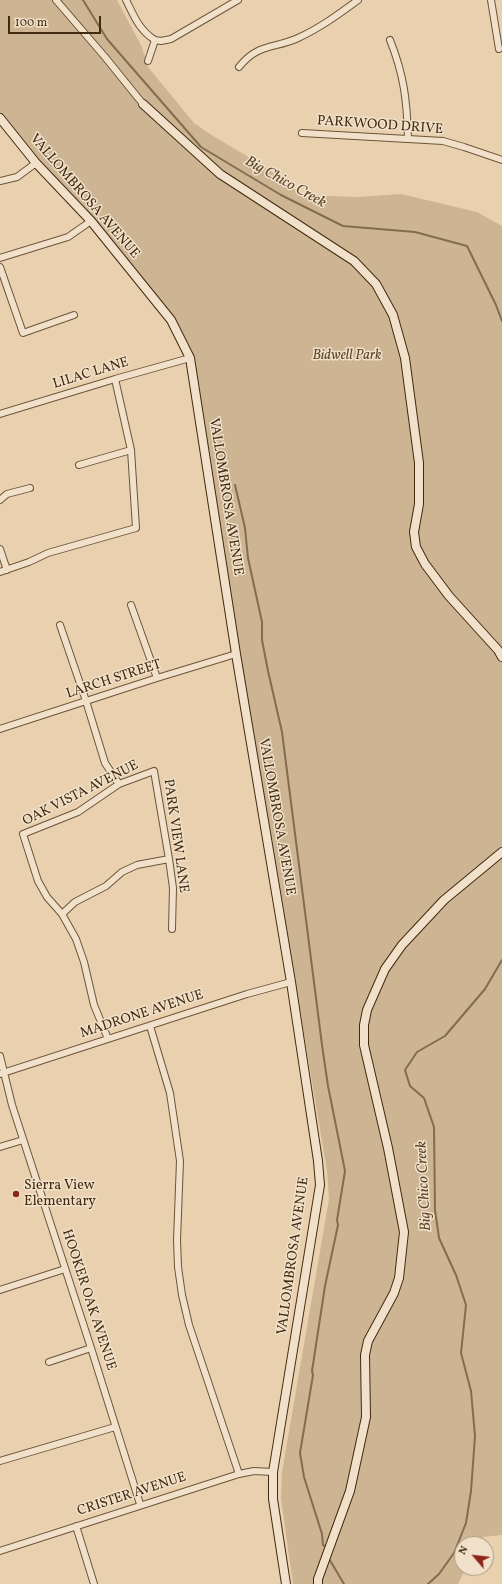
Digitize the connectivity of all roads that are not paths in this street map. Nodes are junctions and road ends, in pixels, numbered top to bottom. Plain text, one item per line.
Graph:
1 (56, 0) edge
2 (126, 0) edge
3 (238, 0) edge
4 (358, 0) edge
5 (491, 0) edge
6 (499, 22) edge
7 (155, 40) junction
8 (390, 40) dead end
9 (499, 49) dead end
10 (148, 61) dead end
11 (239, 67) dead end
12 (143, 104) joint
13 (0, 118) edge
14 (302, 133) dead end
15 (408, 138) junction
16 (502, 160) edge
17 (36, 163) junction
18 (0, 181) edge
19 (91, 221) junction
20 (0, 258) edge
21 (0, 267) edge
22 (74, 316) dead end
23 (190, 358) junction
24 (115, 379) junction
25 (0, 414) edge
26 (131, 450) junction
27 (79, 465) dead end
28 (30, 488) dead end
29 (0, 500) edge
30 (0, 549) edge
31 (7, 570) junction
32 (0, 572) edge
33 (131, 605) dead end
34 (60, 625) dead end
35 (236, 654) junction
36 (502, 657) edge
37 (157, 678) junction
38 (86, 701) junction
39 (0, 729) edge
40 (154, 771) joint
41 (119, 784) junction
42 (502, 852) edge
43 (169, 859) junction
44 (62, 914) junction
45 (172, 929) dead end
46 (291, 982) junction
47 (150, 1026) junction
48 (108, 1039) junction
49 (0, 1056) edge
50 (2, 1073) edge
51 (23, 1140) junction
52 (0, 1147) edge
53 (65, 1269) junction
54 (0, 1290) edge
55 (91, 1348) junction
56 (49, 1362) dead end
57 (116, 1427) junction
58 (0, 1461) edge
59 (273, 1472) junction
60 (239, 1474) junction
61 (140, 1504) junction
62 (76, 1526) junction
63 (0, 1551) edge
64 (94, 1584) edge
65 (286, 1584) edge
66 (318, 1584) edge

1 - 12 street
2 - 7 street
3 - 7 street
4 - 11 street
5 - 6 street
6 - 9 street
7 - 10 street
8 - 15 street
12 - 36 street
13 - 17 street, VALLOMBROSA AVENUE
14 - 15 street, PARKWOOD DRIVE
15 - 16 street, PARKWOOD DRIVE
17 - 18 street
17 - 19 street, VALLOMBROSA AVENUE
19 - 20 street
19 - 23 street, VALLOMBROSA AVENUE
21 - 22 street
23 - 24 street, LILAC LANE
23 - 35 street, VALLOMBROSA AVENUE
24 - 25 street, LILAC LANE
24 - 26 street
26 - 27 street
26 - 31 street
28 - 29 street
30 - 31 street
31 - 32 street
33 - 37 street
34 - 38 street
35 - 37 street, LARCH STREET
35 - 46 street, VALLOMBROSA AVENUE
37 - 38 street, LARCH STREET
38 - 39 street, LARCH STREET
38 - 41 street
40 - 41 street, OAK VISTA AVENUE
40 - 43 street, PARK VIEW LANE
41 - 44 street, OAK VISTA AVENUE
42 - 66 street
43 - 44 street
43 - 45 street, PARK VIEW LANE
44 - 48 street, OAK VISTA AVENUE
46 - 47 street, MADRONE AVENUE
46 - 59 street, VALLOMBROSA AVENUE
47 - 48 street, MADRONE AVENUE
47 - 60 street
48 - 50 street, MADRONE AVENUE
49 - 50 street, HOOKER OAK AVENUE
50 - 51 street, HOOKER OAK AVENUE
51 - 52 street
51 - 53 street, HOOKER OAK AVENUE
53 - 54 street
53 - 55 street, HOOKER OAK AVENUE
55 - 56 street
55 - 57 street, HOOKER OAK AVENUE
57 - 58 street
57 - 61 street, HOOKER OAK AVENUE
59 - 60 street, CRISTER AVENUE
59 - 65 street, VALLOMBROSA AVENUE
60 - 61 street, CRISTER AVENUE
61 - 62 street, CRISTER AVENUE
62 - 63 street, CRISTER AVENUE
62 - 64 street

